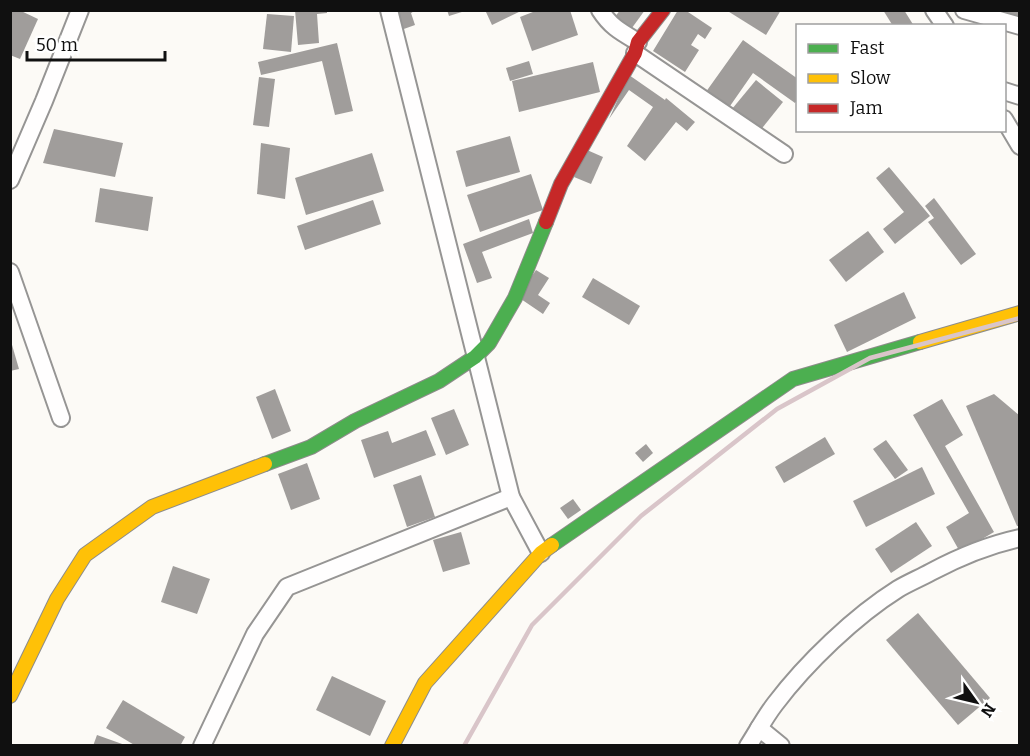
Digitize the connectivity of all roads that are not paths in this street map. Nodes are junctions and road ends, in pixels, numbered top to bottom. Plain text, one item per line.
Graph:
1 (80, 10) edge
2 (389, 10) edge
3 (600, 10) edge
4 (663, 10) edge
5 (934, 10) edge
6 (964, 10) edge
7 (944, 24) edge
8 (1020, 26) edge
9 (636, 48) junction
10 (1006, 121) edge
11 (1020, 146) edge
12 (784, 154) dead end
13 (10, 180) edge
14 (10, 272) edge
15 (1020, 313) edge
16 (476, 357) junction
17 (61, 418) dead end
18 (511, 497) junction
19 (1020, 538) edge
20 (541, 553) junction
21 (10, 696) edge
22 (759, 729) junction
23 (202, 746) edge
24 (392, 746) edge
25 (748, 746) edge
26 (781, 746) edge

1 - 13 street
2 - 16 street
3 - 9 street
4 - 9 street
5 - 7 street
6 - 8 street
9 - 12 street
9 - 16 street
10 - 11 street
14 - 17 street
15 - 20 street
16 - 18 street
16 - 21 street
18 - 20 street
18 - 23 street
19 - 22 street
20 - 24 street
22 - 25 street
22 - 26 street

